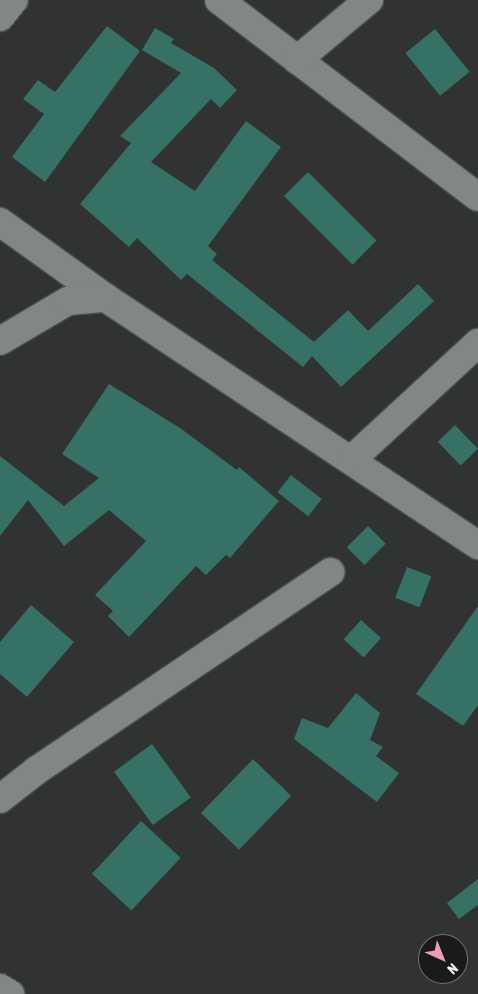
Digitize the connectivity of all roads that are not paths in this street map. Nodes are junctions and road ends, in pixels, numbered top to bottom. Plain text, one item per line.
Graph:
1 (14, 0) edge
2 (219, 0) edge
3 (370, 0) edge
4 (0, 17) edge
5 (297, 60) junction
6 (478, 197) edge
7 (0, 222) edge
8 (106, 298) junction
9 (0, 341) edge
10 (478, 343) edge
11 (351, 460) junction
12 (478, 545) edge
13 (331, 572) dead end
14 (0, 800) edge
15 (0, 988) edge
16 (10, 994) edge

1 - 4 street
2 - 5 street
3 - 5 street
5 - 6 street
7 - 8 street
8 - 9 street
8 - 11 street
10 - 11 street
11 - 12 street
13 - 14 street
15 - 16 street

